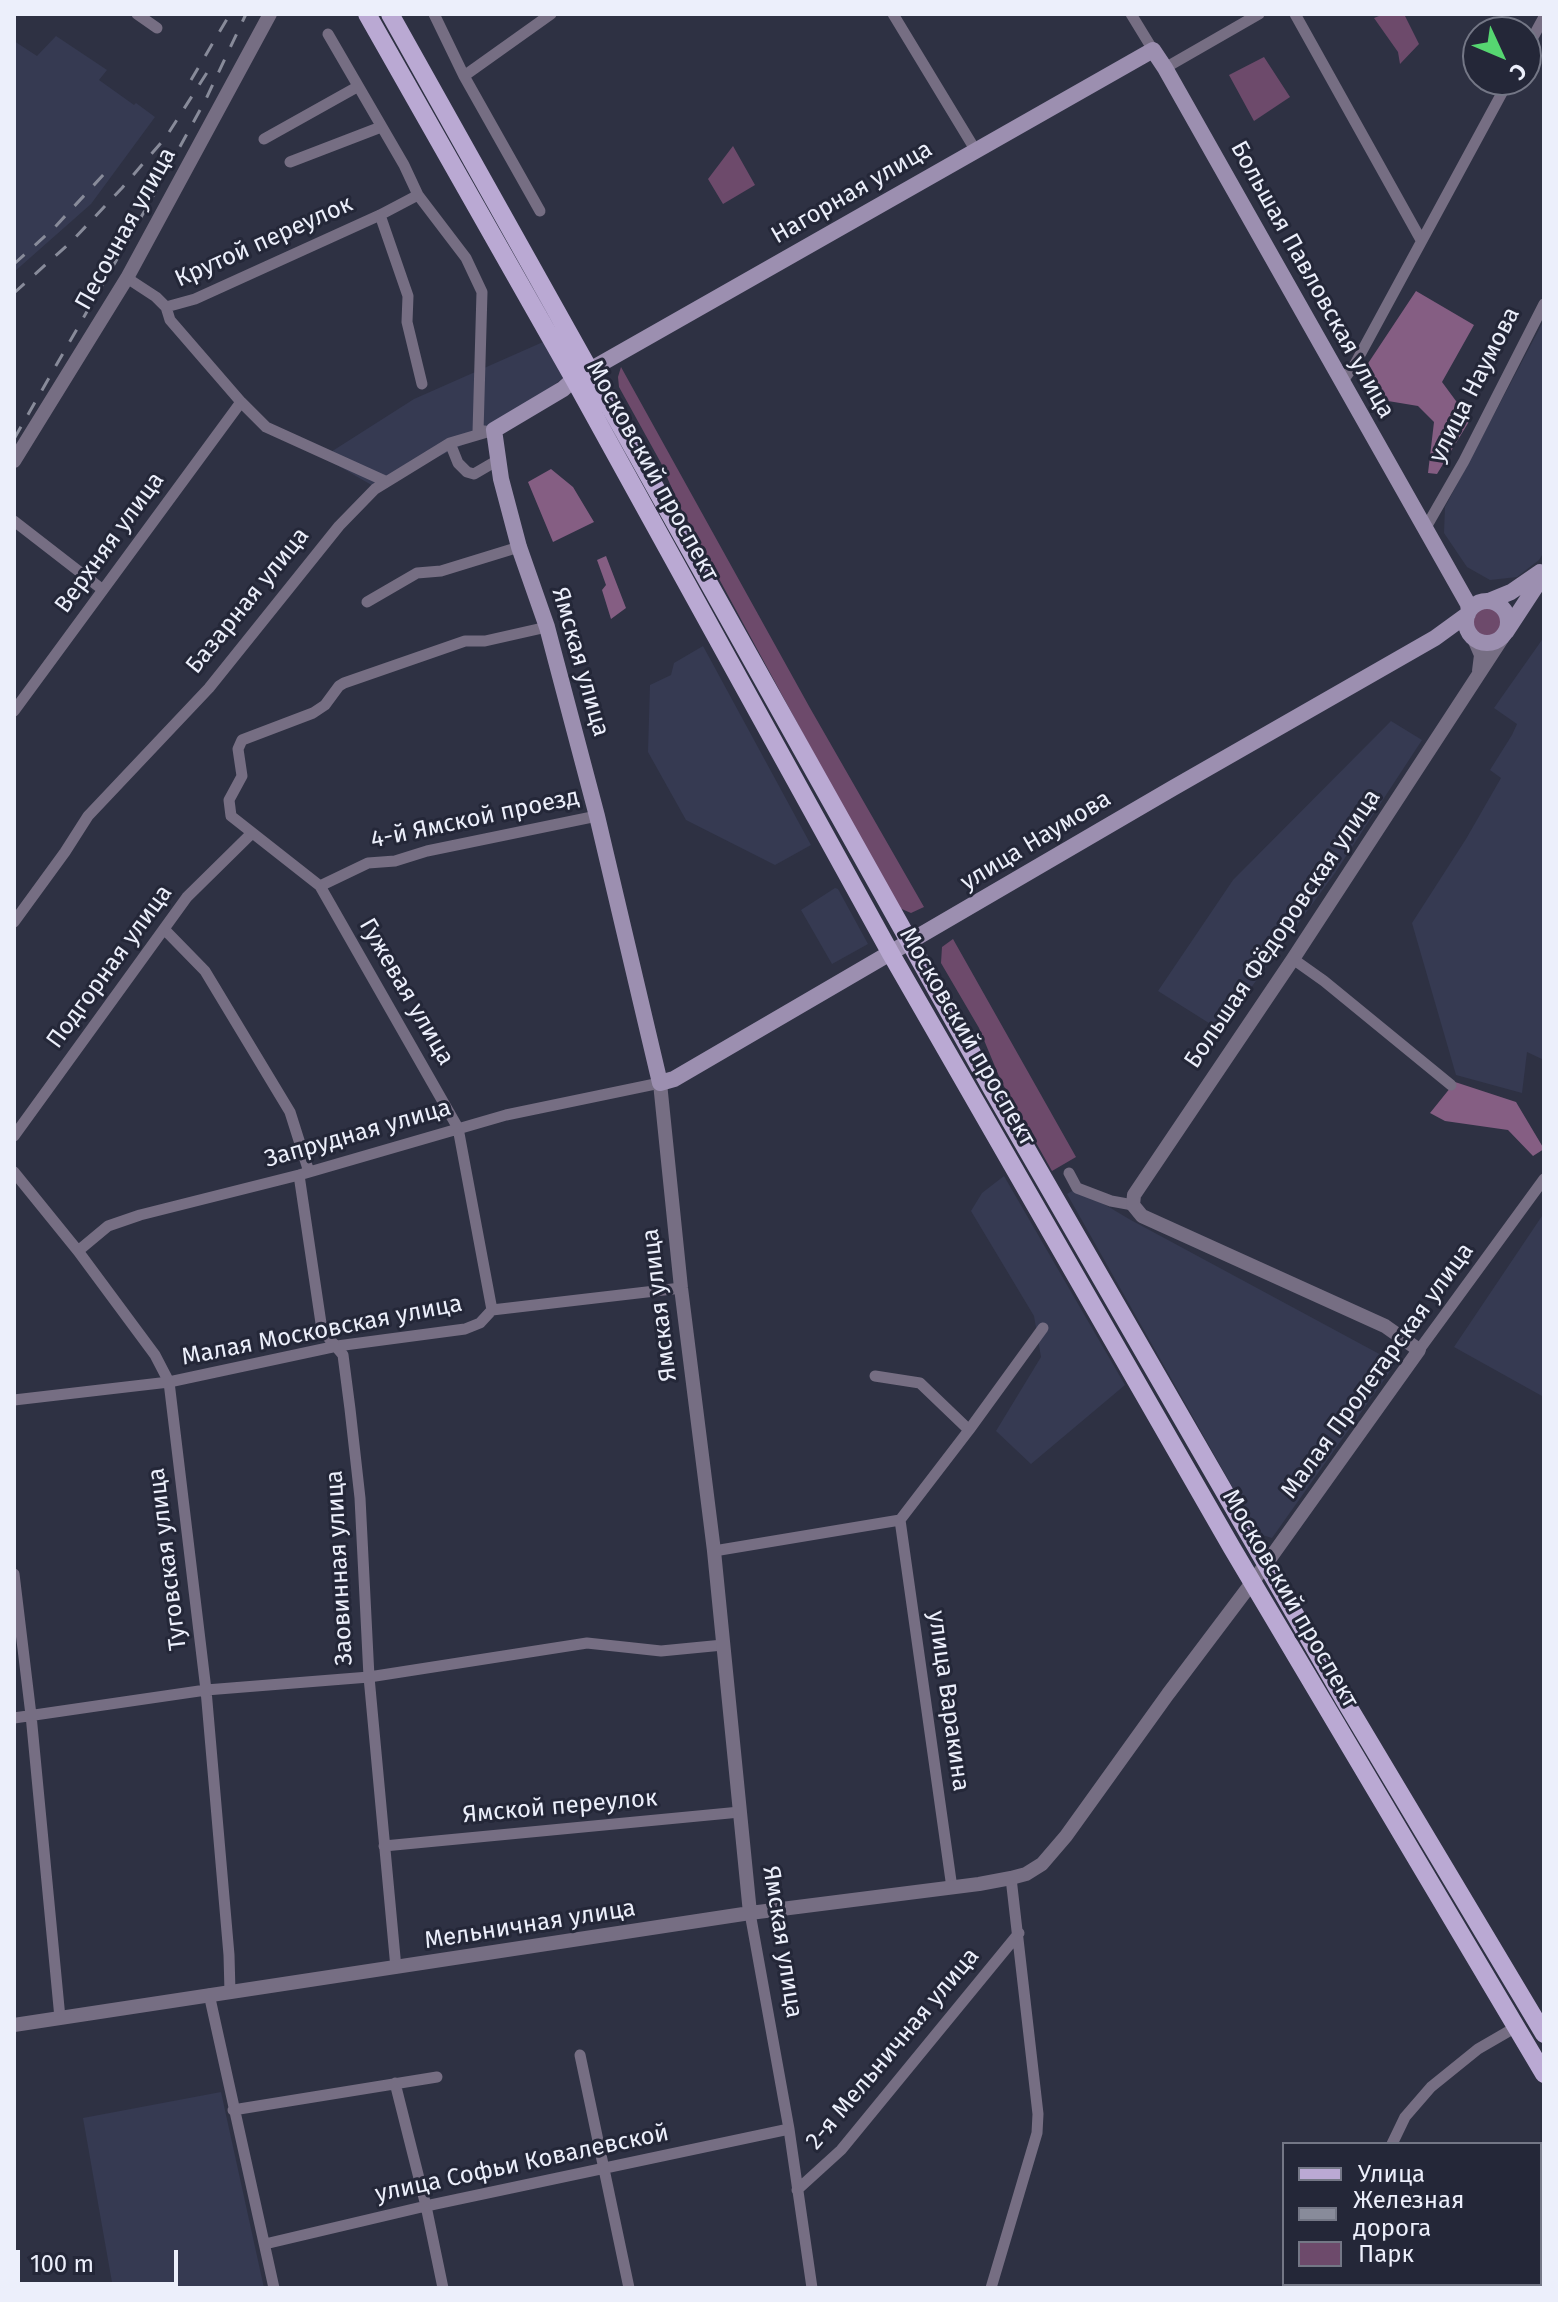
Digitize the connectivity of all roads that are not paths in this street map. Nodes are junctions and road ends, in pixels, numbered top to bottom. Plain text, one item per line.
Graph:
1 (137, 14) edge
2 (270, 14) edge
3 (367, 14) edge
4 (390, 14) edge
5 (434, 14) edge
6 (551, 14) edge
7 (893, 14) edge
8 (1131, 14) edge
9 (1259, 14) edge
10 (1295, 14) edge
11 (157, 28) dead end
12 (328, 34) dead end
13 (1153, 50) junction
14 (1165, 68) junction
15 (464, 76) junction
16 (357, 87) junction
17 (1500, 96) edge
18 (381, 127) junction
19 (264, 139) dead end
20 (976, 151) junction
21 (290, 162) dead end
22 (418, 195) junction
23 (540, 211) dead end
24 (380, 215) junction
25 (1421, 240) junction
26 (127, 278) junction
27 (1544, 304) edge
28 (166, 307) junction
29 (582, 374) junction
30 (1342, 382) junction
31 (422, 384) dead end
32 (241, 402) junction
33 (494, 430) junction
34 (450, 443) junction
35 (498, 460) junction
36 (14, 461) edge
37 (385, 481) junction
38 (14, 521) edge
39 (1425, 529) junction
40 (519, 547) junction
41 (1449, 571) junction
42 (1544, 572) edge
43 (103, 590) junction
44 (1488, 601) junction
45 (367, 602) dead end
46 (1468, 612) junction
47 (547, 627) junction
48 (1505, 634) junction
49 (1435, 638) junction
50 (1473, 638) junction
51 (1476, 679) junction
52 (14, 711) edge
53 (597, 816) junction
54 (251, 834) junction
55 (320, 886) junction
56 (14, 922) edge
57 (164, 929) junction
58 (910, 943) junction
59 (891, 954) junction
60 (1293, 959) junction
61 (660, 1083) junction
62 (1451, 1085) dead end
63 (458, 1128) junction
64 (14, 1136) edge
65 (14, 1172) edge
66 (304, 1173) junction
67 (1069, 1173) dead end
68 (1544, 1179) edge
69 (1133, 1205) junction
70 (78, 1251) junction
71 (681, 1288) junction
72 (492, 1310) junction
73 (1043, 1328) dead end
74 (337, 1346) junction
75 (1419, 1350) junction
76 (875, 1376) dead end
77 (169, 1382) junction
78 (14, 1400) edge
79 (969, 1430) junction
80 (900, 1520) junction
81 (714, 1551) junction
82 (1266, 1564) junction
83 (14, 1574) edge
84 (1252, 1583) junction
85 (723, 1645) junction
86 (369, 1677) junction
87 (206, 1690) junction
88 (31, 1715) junction
89 (14, 1718) edge
90 (740, 1812) junction
91 (384, 1846) junction
92 (1048, 1857) joint
93 (1011, 1878) junction
94 (952, 1888) junction
95 (750, 1913) junction
96 (1019, 1933) junction
97 (396, 1968) junction
98 (230, 1992) junction
99 (209, 1994) junction
100 (60, 2018) junction
101 (14, 2025) edge
102 (1516, 2027) junction
103 (1544, 2034) edge
104 (580, 2055) dead end
105 (1544, 2074) edge
106 (437, 2077) dead end
107 (395, 2083) junction
108 (233, 2110) junction
109 (789, 2129) junction
110 (1393, 2142) edge
111 (605, 2168) junction
112 (797, 2190) junction
113 (426, 2206) junction
114 (265, 2244) junction
115 (274, 2288) edge
116 (443, 2288) edge
117 (629, 2288) edge
118 (812, 2288) edge
119 (991, 2288) edge

1 - 11 street
2 - 26 street, Песочная улица
3 - 29 main road, Московский проспект
4 - 29 main road, Московский проспект
5 - 15 street
6 - 15 street
7 - 20 street
8 - 13 street, Большая Павловская улица
9 - 14 street
10 - 25 street
12 - 16 street
13 - 14 main road, Большая Павловская улица
13 - 20 main road, Нагорная улица
14 - 30 main road, Большая Павловская улица
15 - 23 street
16 - 18 street
16 - 19 street
17 - 25 street
18 - 21 street
18 - 22 street
20 - 29 main road, Нагорная улица
22 - 24 street, Крутой переулок
22 - 33 street
24 - 28 street, Крутой переулок
24 - 31 street
25 - 30 street
26 - 28 street
26 - 36 street, Песочная улица
27 - 39 street, улица Наумова
28 - 32 street
29 - 33 main road, Базарная улица
29 - 58 main road, Московский проспект
29 - 59 main road, Московский проспект
30 - 39 main road, Большая Павловская улица
32 - 37 street
32 - 43 street, Верхняя улица
33 - 34 street, Базарная улица
33 - 35 main road, Ямская улица
34 - 35 street
34 - 37 street, Базарная улица
35 - 40 main road, Ямская улица
37 - 56 street, Базарная улица
38 - 43 street
39 - 41 main road, Большая Павловская улица
40 - 45 street
40 - 47 main road, Ямская улица
41 - 44 main road, Большая Павловская улица
41 - 46 main road, Большая Павловская улица
42 - 44 main road, Большая Фёдоровская улица
42 - 48 main road, Большая Фёдоровская улица
43 - 52 street, Верхняя улица
44 - 46 main road
44 - 48 main road
46 - 49 main road, улица Наумова
46 - 50 main road
47 - 53 main road, Ямская улица
47 - 54 street, Гужевая улица
48 - 50 main road
48 - 51 street, Большая Фёдоровская улица
49 - 50 main road, улица Наумова
49 - 58 main road, улица Наумова
50 - 51 street
51 - 60 street, Большая Фёдоровская улица
53 - 55 street, 4-й Ямской проезд
53 - 61 main road, Ямская улица
54 - 55 street, Гужевая улица
54 - 57 street, Подгорная улица
55 - 63 street, Гужевая улица
57 - 64 street, Подгорная улица
57 - 66 street, Заовинная улица
58 - 59 main road, улица Наумова
58 - 82 main road, Московский проспект
59 - 61 main road, улица Наумова
59 - 84 main road, Московский проспект
60 - 62 street
60 - 69 street, Большая Фёдоровская улица
61 - 63 street, Запрудная улица
61 - 71 street, Ямская улица
63 - 66 street, Запрудная улица
63 - 72 street, Гужевая улица
65 - 70 street, Туговская улица
66 - 70 street, Запрудная улица
66 - 74 street, Заовинная улица
67 - 69 street
68 - 75 street, Малая Пролетарская улица
69 - 75 street
70 - 77 street, Туговская улица
71 - 72 street, Малая Московская улица
71 - 81 street, Ямская улица
72 - 74 street, Малая Московская улица
73 - 79 street
74 - 77 street, Малая Московская улица
74 - 86 street, Заовинная улица
75 - 82 street, Малая Пролетарская улица
76 - 79 street
77 - 78 street, Малая Московская улица
77 - 87 street, Туговская улица
79 - 80 street
80 - 81 street
80 - 94 street, улица Варакина
81 - 85 street, Ямская улица
82 - 84 street, Малая Пролетарская улица
82 - 103 main road, Московский проспект
83 - 88 street
84 - 92 street, Малая Пролетарская улица
84 - 102 main road, Московский проспект
85 - 86 street
85 - 90 street, Ямская улица
86 - 87 street
86 - 91 street, Заовинная улица
87 - 88 street
87 - 98 street, Туговская улица
88 - 89 street
88 - 100 street
90 - 91 street, Ямской переулок
90 - 95 street, Ямская улица
91 - 97 street, Заовинная улица
92 - 93 street, Мельничная улица
93 - 94 street, Мельничная улица
93 - 96 street
94 - 95 street, Мельничная улица
95 - 97 street, Мельничная улица
95 - 109 street, Ямская улица
96 - 112 street, 2-я Мельничная улица
96 - 119 street
97 - 98 street, Мельничная улица
98 - 99 street, Мельничная улица
99 - 100 street, Мельничная улица
99 - 108 street
100 - 101 street, Мельничная улица
102 - 105 main road, Московский проспект
102 - 110 street
104 - 111 street
106 - 107 street
107 - 108 street
107 - 113 street
108 - 114 street
109 - 111 street, улица Софьи Ковалевской
109 - 112 street, Ямская улица
111 - 113 street, улица Софьи Ковалевской
111 - 117 street
112 - 118 street, Ямская улица
113 - 114 street, улица Софьи Ковалевской
113 - 116 street
114 - 115 street

